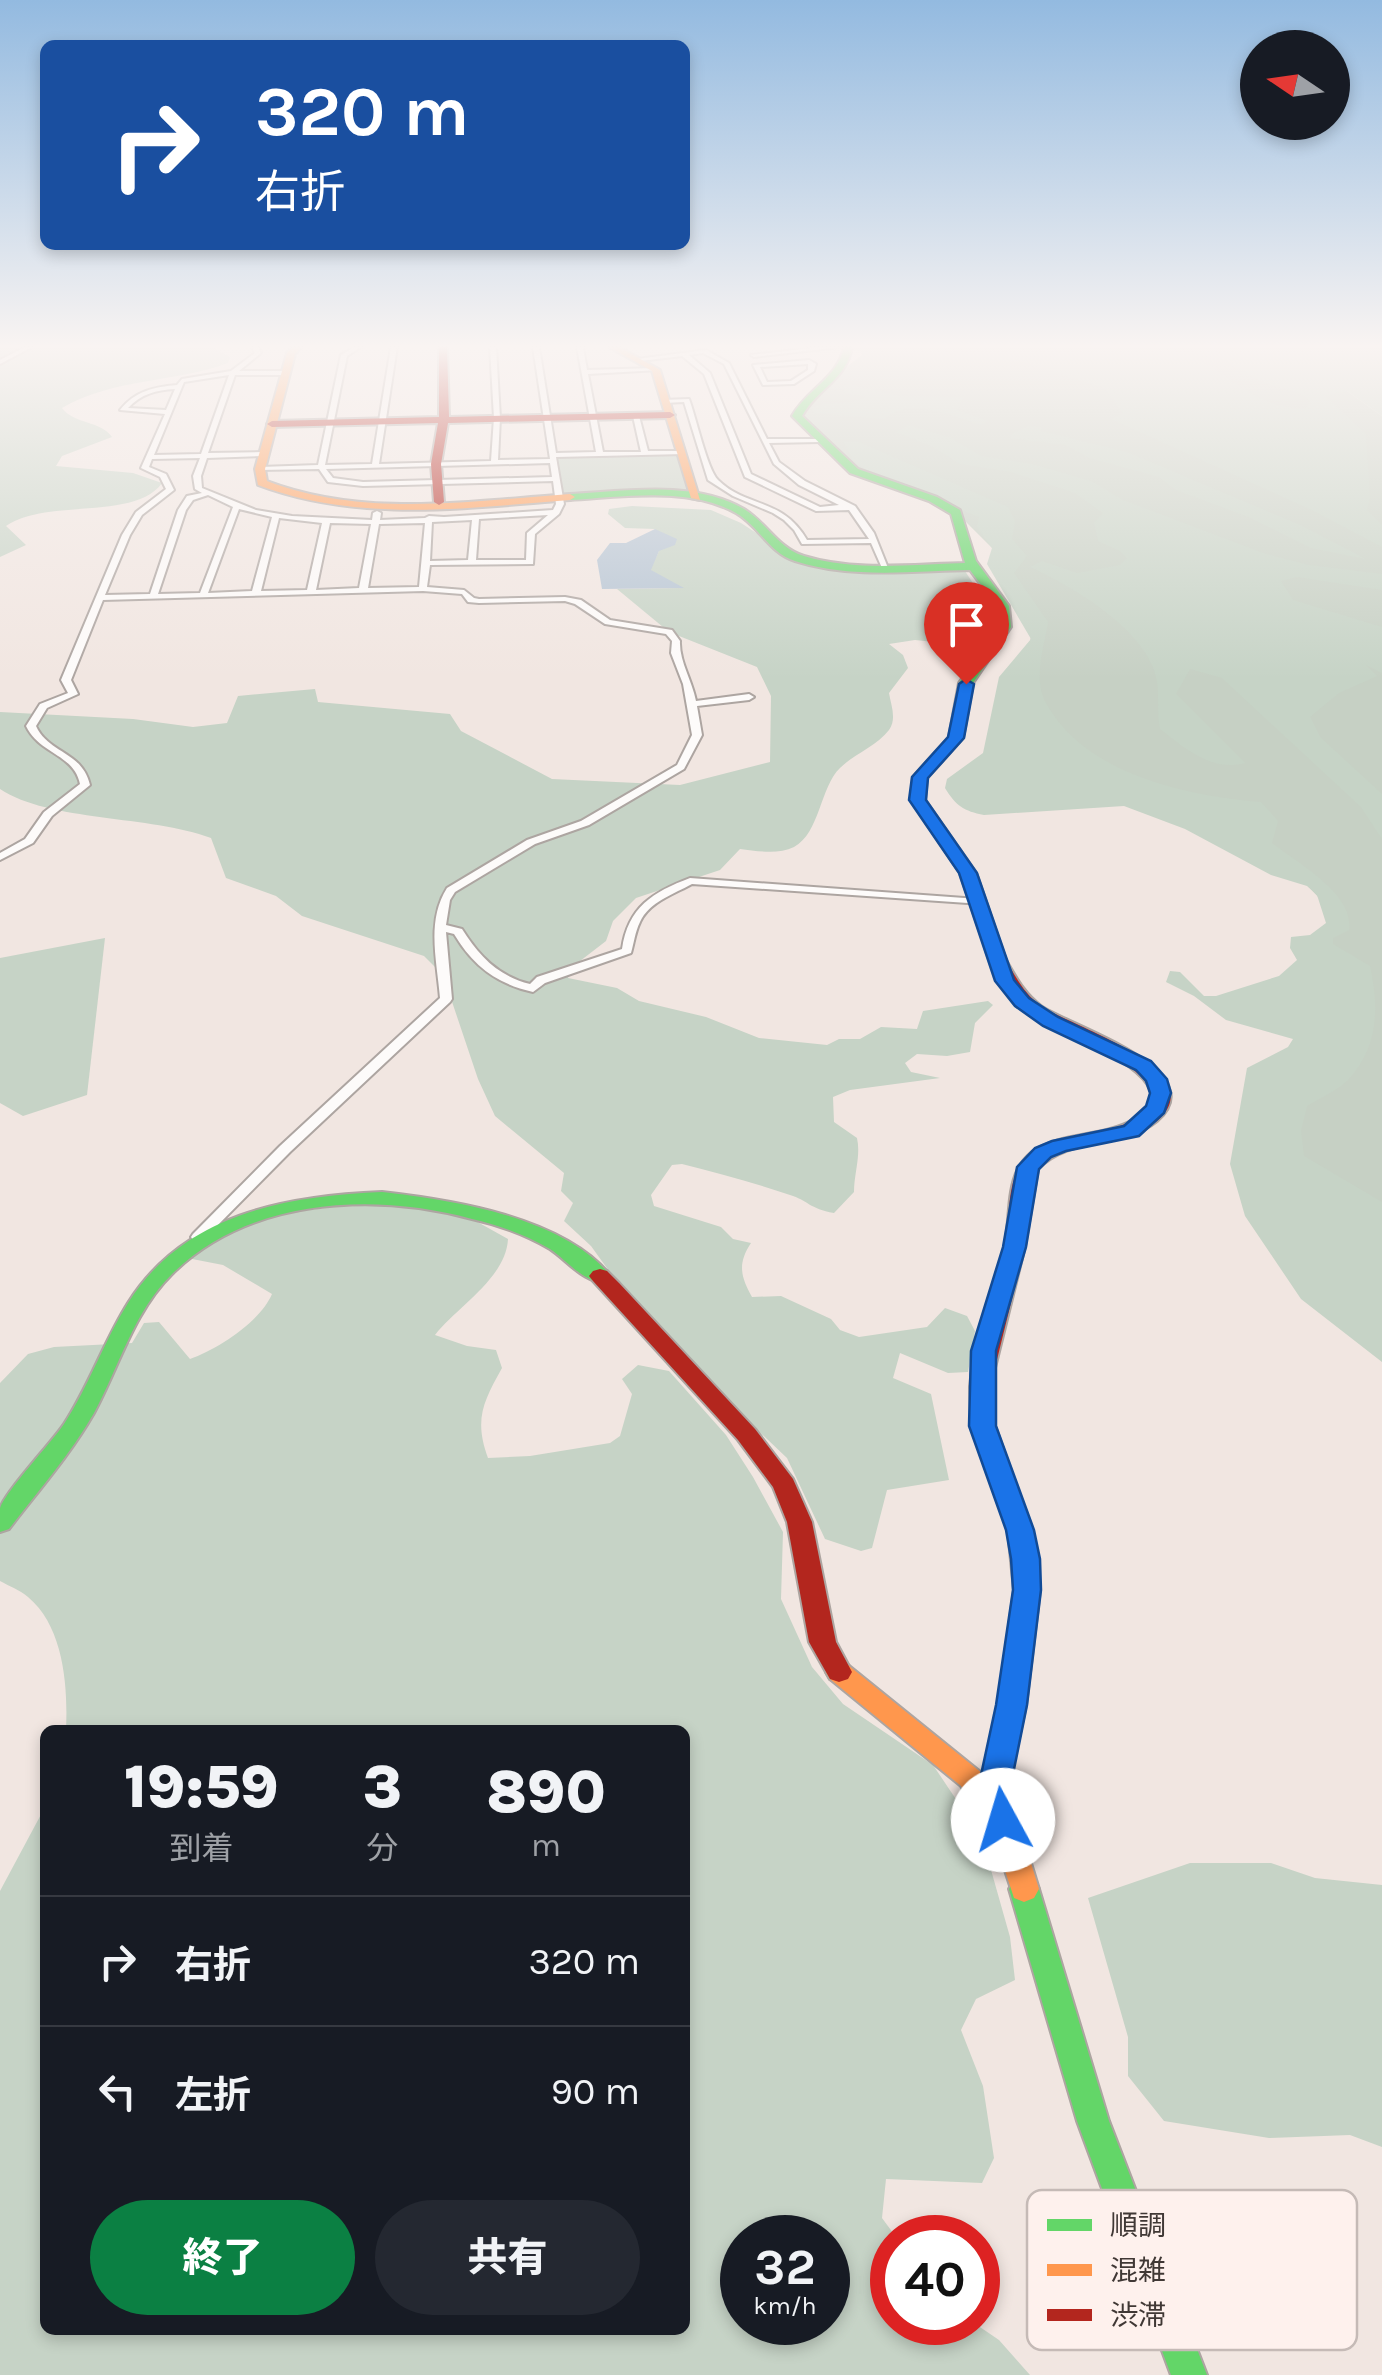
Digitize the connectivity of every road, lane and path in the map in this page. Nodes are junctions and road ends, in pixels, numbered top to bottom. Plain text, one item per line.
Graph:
1 (148, 458) edge
2 (203, 458) edge
3 (221, 458) edge
4 (262, 458) edge
5 (322, 458) edge
6 (377, 458) edge
7 (440, 458) edge
8 (494, 458) edge
9 (552, 458) joint
10 (684, 458) edge
11 (706, 458) edge
12 (741, 458) edge
13 (774, 458) edge
14 (840, 458) edge
15 (261, 462) junction
16 (494, 462) junction
17 (375, 466) junction
18 (320, 467) junction
19 (436, 491) junction
20 (210, 492) junction
21 (558, 496) junction
22 (696, 498) junction
23 (237, 506) junction
24 (848, 506) junction
25 (377, 512) junction
26 (276, 516) junction
27 (476, 516) junction
28 (327, 519) junction
29 (873, 540) junction
30 (472, 562) junction
31 (426, 563) junction
32 (885, 566) junction
33 (974, 566) junction
34 (424, 589) junction
35 (363, 591) junction
36 (311, 592) junction
37 (256, 594) junction
38 (203, 595) junction
39 (152, 596) junction
40 (99, 598) junction
41 (749, 697) dead end
42 (692, 704) junction
43 (0, 857) edge
44 (978, 902) junction
45 (442, 928) junction
46 (183, 1251) junction
47 (0, 1523) edge
48 (1011, 1851) junction
49 (1120, 2190) edge
50 (1180, 2350) edge
51 (1189, 2375) edge

1 - 40 street
2 - 20 street
3 - 15 street
4 - 15 street
5 - 18 street
6 - 17 street
7 - 19 street
8 - 16 street
9 - 16 street
9 - 21 street
10 - 22 street
11 - 29 street
12 - 24 street
13 - 24 street
14 - 33 street
15 - 18 street
15 - 25 street
16 - 19 street
17 - 18 street
17 - 19 street
18 - 19 street
19 - 21 street
19 - 25 street
19 - 27 street
19 - 31 street
20 - 23 street
20 - 39 street
21 - 22 street
21 - 27 street
21 - 30 street
22 - 32 street
23 - 26 street
23 - 38 street
24 - 29 street
25 - 28 street
25 - 35 street
26 - 28 street
26 - 37 street
27 - 30 street
28 - 36 street
29 - 32 street
30 - 31 street
31 - 34 street
32 - 33 street
33 - 44 street
34 - 35 street
34 - 42 street
35 - 36 street
36 - 37 street
37 - 38 street
38 - 39 street
39 - 40 street
40 - 43 street
41 - 42 street
42 - 45 street
44 - 45 street
44 - 48 street
45 - 46 street
46 - 47 street
46 - 48 street
48 - 49 street
50 - 51 street

